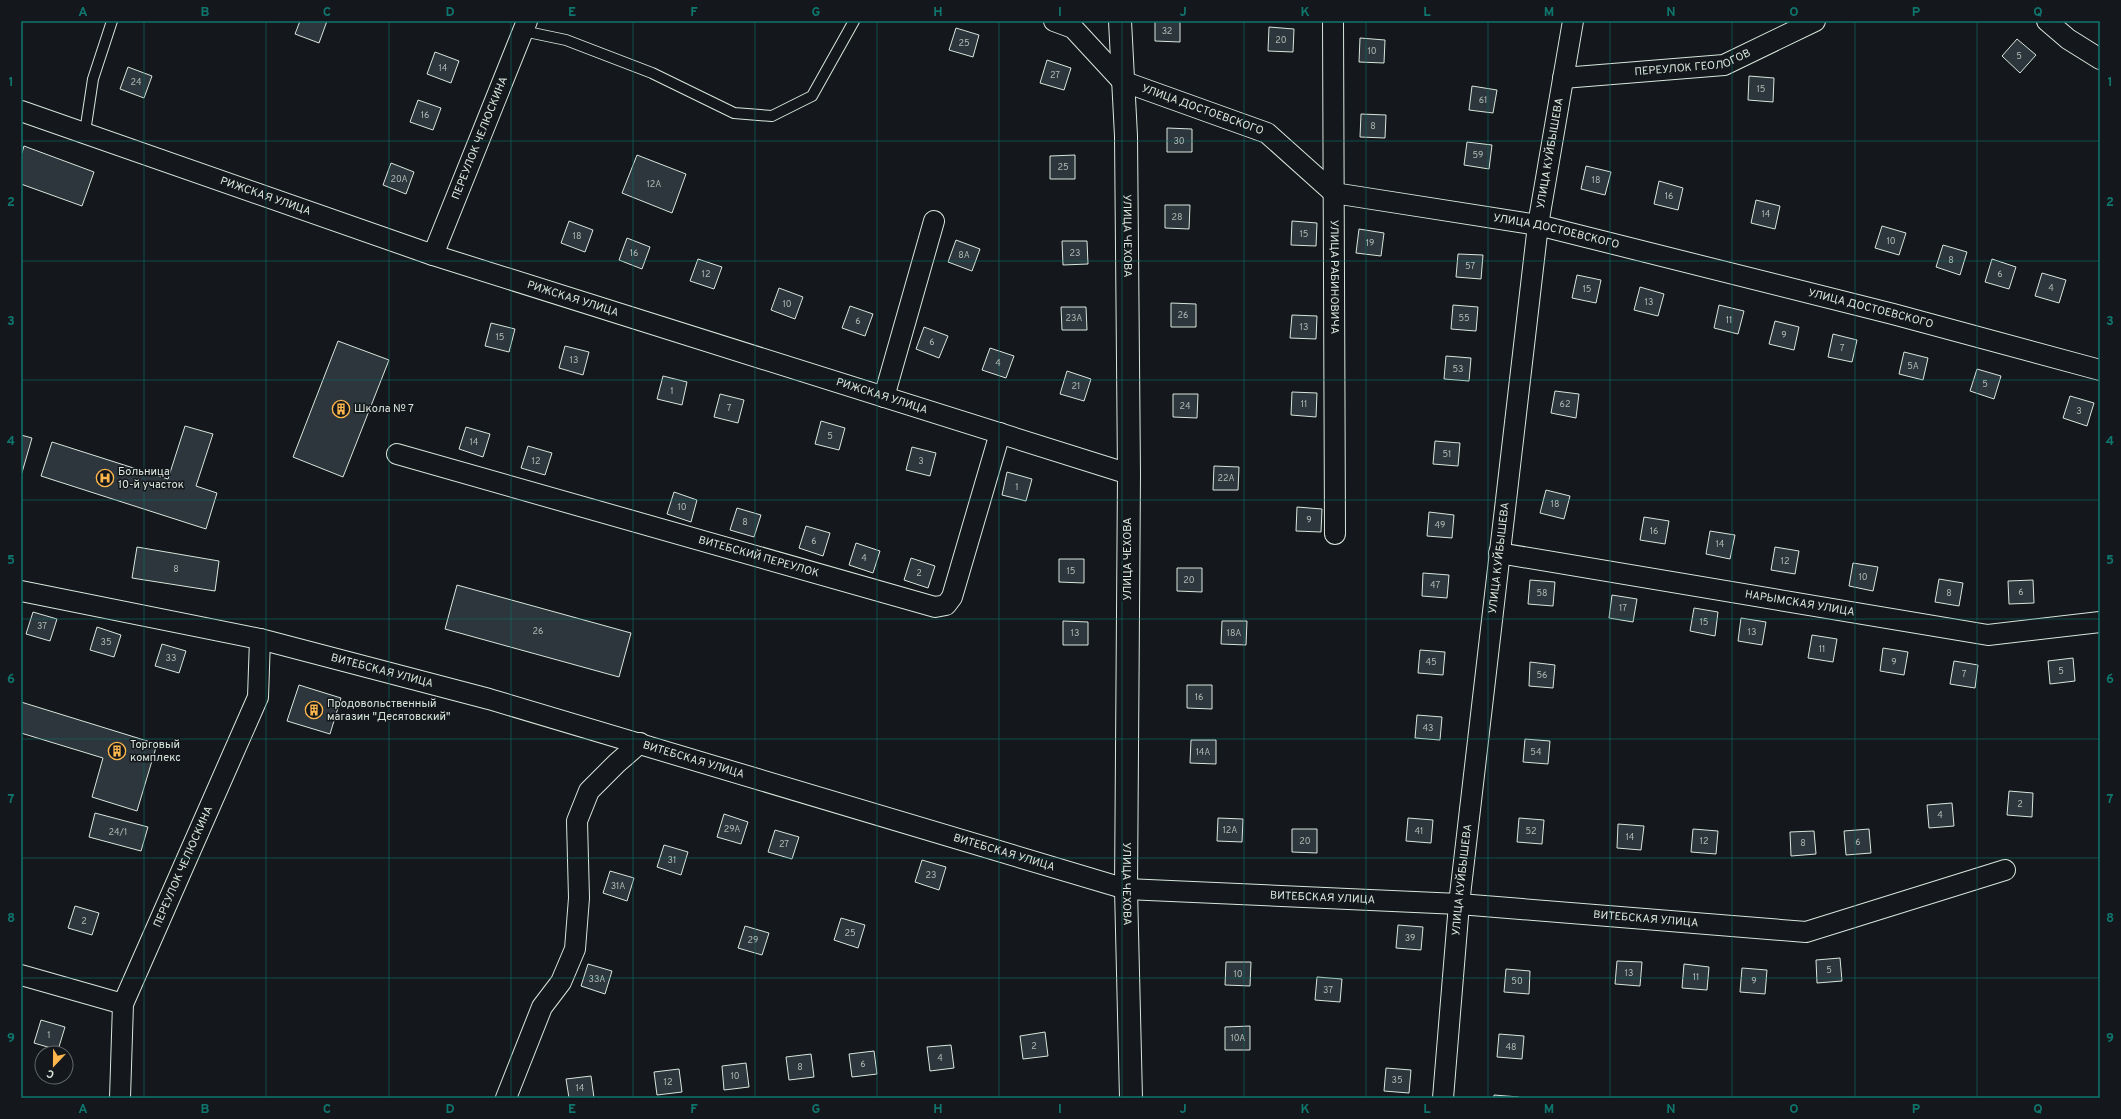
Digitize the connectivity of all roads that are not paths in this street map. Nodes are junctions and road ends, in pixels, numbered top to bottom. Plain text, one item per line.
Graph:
1 (112, 21) edge
2 (854, 21) edge
3 (1054, 21) edge
4 (1120, 21) edge
5 (1333, 21) edge
6 (1572, 21) edge
7 (1815, 21) edge
8 (2047, 21) edge
9 (525, 26) edge
10 (2100, 59) edge
11 (1563, 78) junction
12 (1122, 81) junction
13 (21, 111) edge
14 (85, 132) junction
15 (1334, 193) junction
16 (934, 221) dead end
17 (1538, 225) junction
18 (433, 255) junction
19 (2100, 370) edge
20 (884, 397) junction
21 (1000, 433) junction
22 (397, 454) dead end
23 (1129, 474) junction
24 (1334, 534) dead end
25 (1499, 553) junction
26 (21, 592) edge
27 (2100, 622) edge
28 (260, 639) junction
29 (640, 743) junction
30 (2005, 870) dead end
31 (1126, 889) junction
32 (1459, 904) junction
33 (21, 975) edge
34 (123, 1004) junction
35 (120, 1098) edge
36 (506, 1098) edge
37 (1131, 1098) edge
38 (1443, 1098) edge

1 - 14 lane
2 - 9 lane
3 - 12 street, УЛИЦА ДОСТОЕВСКОГО
4 - 12 street, УЛИЦА ЧЕХОВА
5 - 15 street, УЛИЦА РАБИНОВИЧА
6 - 11 street, УЛИЦА КУЙБЫШЕВА
7 - 11 street, ПЕРЕУЛОК ГЕОЛОГОВ
8 - 10 street
9 - 18 street, ПЕРЕУЛОК ЧЕЛЮСКИНА
11 - 17 street, УЛИЦА КУЙБЫШЕВА
12 - 15 street, УЛИЦА ДОСТОЕВСКОГО
12 - 23 street, УЛИЦА ЧЕХОВА
13 - 14 street, РИЖСКАЯ УЛИЦА
14 - 18 street, РИЖСКАЯ УЛИЦА
15 - 17 street, УЛИЦА ДОСТОЕВСКОГО
15 - 24 street, УЛИЦА РАБИНОВИЧА
16 - 20 street
17 - 19 street, УЛИЦА ДОСТОЕВСКОГО
17 - 25 street, УЛИЦА КУЙБЫШЕВА
18 - 20 street, РИЖСКАЯ УЛИЦА
20 - 21 street, РИЖСКАЯ УЛИЦА
21 - 22 street, ВИТЕБСКИЙ ПЕРЕУЛОК
21 - 23 street, РИЖСКАЯ УЛИЦА
23 - 31 street, УЛИЦА ЧЕХОВА
25 - 27 street, НАРЫМСКАЯ УЛИЦА
25 - 32 street, УЛИЦА КУЙБЫШЕВА
26 - 28 street, ВИТЕБСКАЯ УЛИЦА
28 - 29 street, ВИТЕБСКАЯ УЛИЦА
28 - 34 street, ПЕРЕУЛОК ЧЕЛЮСКИНА
29 - 31 street, ВИТЕБСКАЯ УЛИЦА
29 - 36 street
30 - 32 street, ВИТЕБСКАЯ УЛИЦА
31 - 32 street, ВИТЕБСКАЯ УЛИЦА
31 - 37 street, УЛИЦА ЧЕХОВА
32 - 38 street, УЛИЦА КУЙБЫШЕВА
33 - 34 street
34 - 35 street, ПЕРЕУЛОК ЧЕЛЮСКИНА

